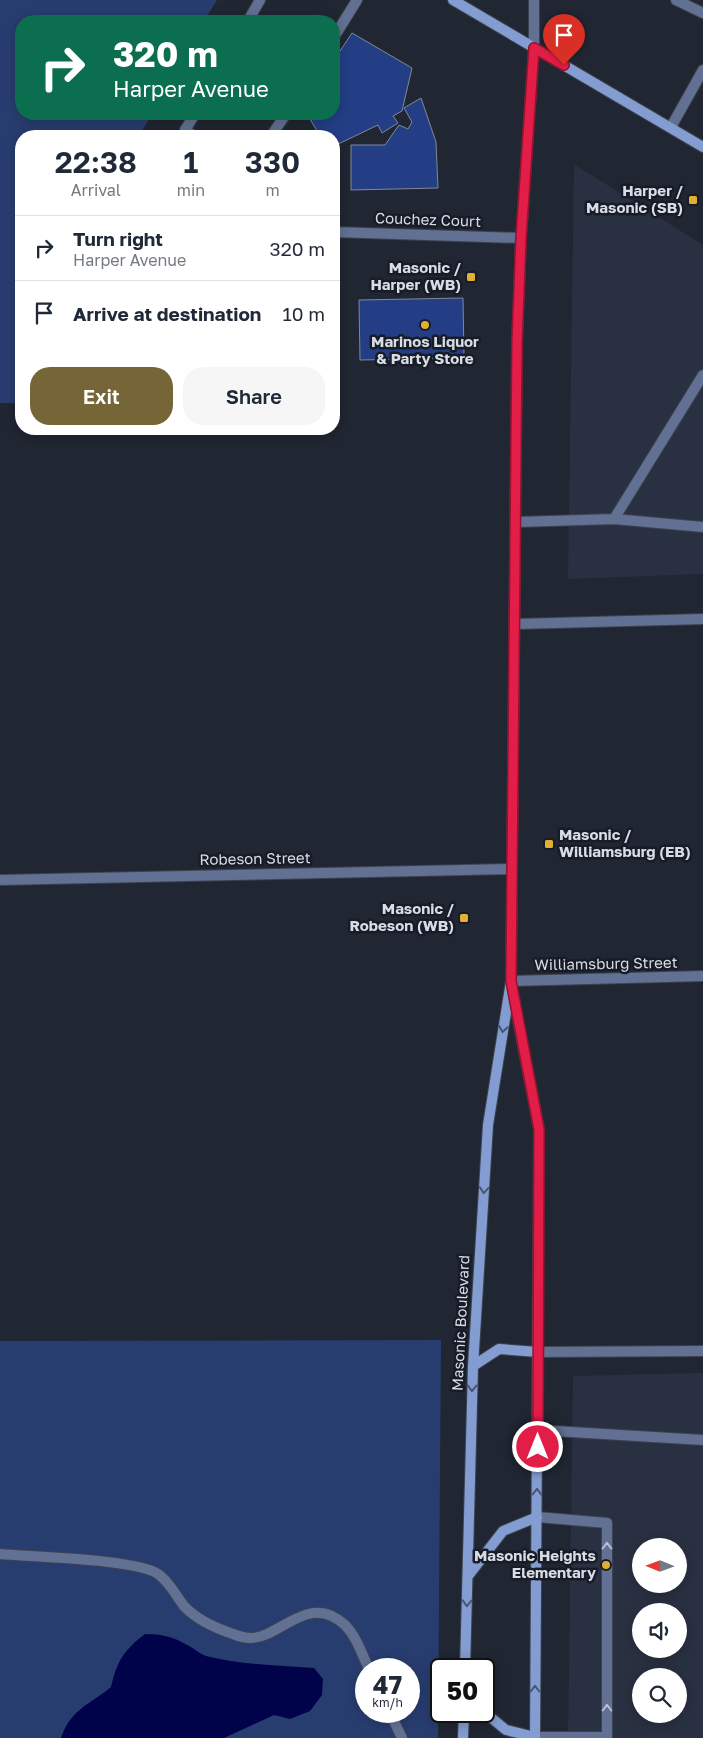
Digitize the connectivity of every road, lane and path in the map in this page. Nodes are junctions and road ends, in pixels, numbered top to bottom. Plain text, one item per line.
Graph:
1 (260, 0) edge
2 (357, 0) edge
3 (453, 0) edge
4 (534, 0) edge
5 (676, 0) edge
6 (703, 13) edge
7 (251, 15) edge
8 (340, 27) edge
9 (534, 48) junction
10 (703, 70) edge
11 (670, 127) junction
12 (703, 147) edge
13 (340, 232) edge
14 (521, 238) junction
15 (703, 375) edge
16 (614, 519) junction
17 (517, 522) junction
18 (703, 527) edge
19 (703, 619) edge
20 (516, 624) junction
21 (511, 869) junction
22 (0, 880) edge
23 (703, 976) edge
24 (511, 981) junction
25 (703, 1351) edge
26 (538, 1352) junction
27 (473, 1366) junction
28 (538, 1430) junction
29 (703, 1440) edge
30 (537, 1517) junction
31 (0, 1554) edge
32 (468, 1576) junction
33 (364, 1658) edge
34 (465, 1658) edge
35 (495, 1721) edge
36 (395, 1723) edge
37 (464, 1723) edge
38 (402, 1738) edge
39 (463, 1738) edge
40 (535, 1738) edge

1 - 7 street
2 - 8 street
3 - 9 main road
4 - 9 street, Masonic Boulevard
5 - 6 street
9 - 11 main road
9 - 14 main road, Masonic Boulevard
10 - 11 street
11 - 12 main road
13 - 14 street, Couchez Court
14 - 17 main road, Masonic Boulevard
15 - 16 street
16 - 17 street
16 - 18 street
17 - 20 main road, Masonic Boulevard
19 - 20 street
20 - 21 main road, Masonic Boulevard
21 - 22 street, Robeson Street
21 - 24 main road, Masonic Boulevard
23 - 24 street, Williamsburg Street
24 - 26 main road, Masonic Boulevard
24 -> 27 main road, Masonic Boulevard
25 - 26 street
26 - 27 main road
26 - 28 main road, Masonic Boulevard
27 -> 32 main road, Masonic Boulevard
28 - 29 street
30 -> 28 main road, Masonic Boulevard
30 - 32 main road
40 -> 30 main road, Masonic Boulevard
40 -> 30 street
31 - 33 street
32 -> 34 main road, Masonic Boulevard
35 - 40 main road
36 - 38 street
37 - 39 main road

